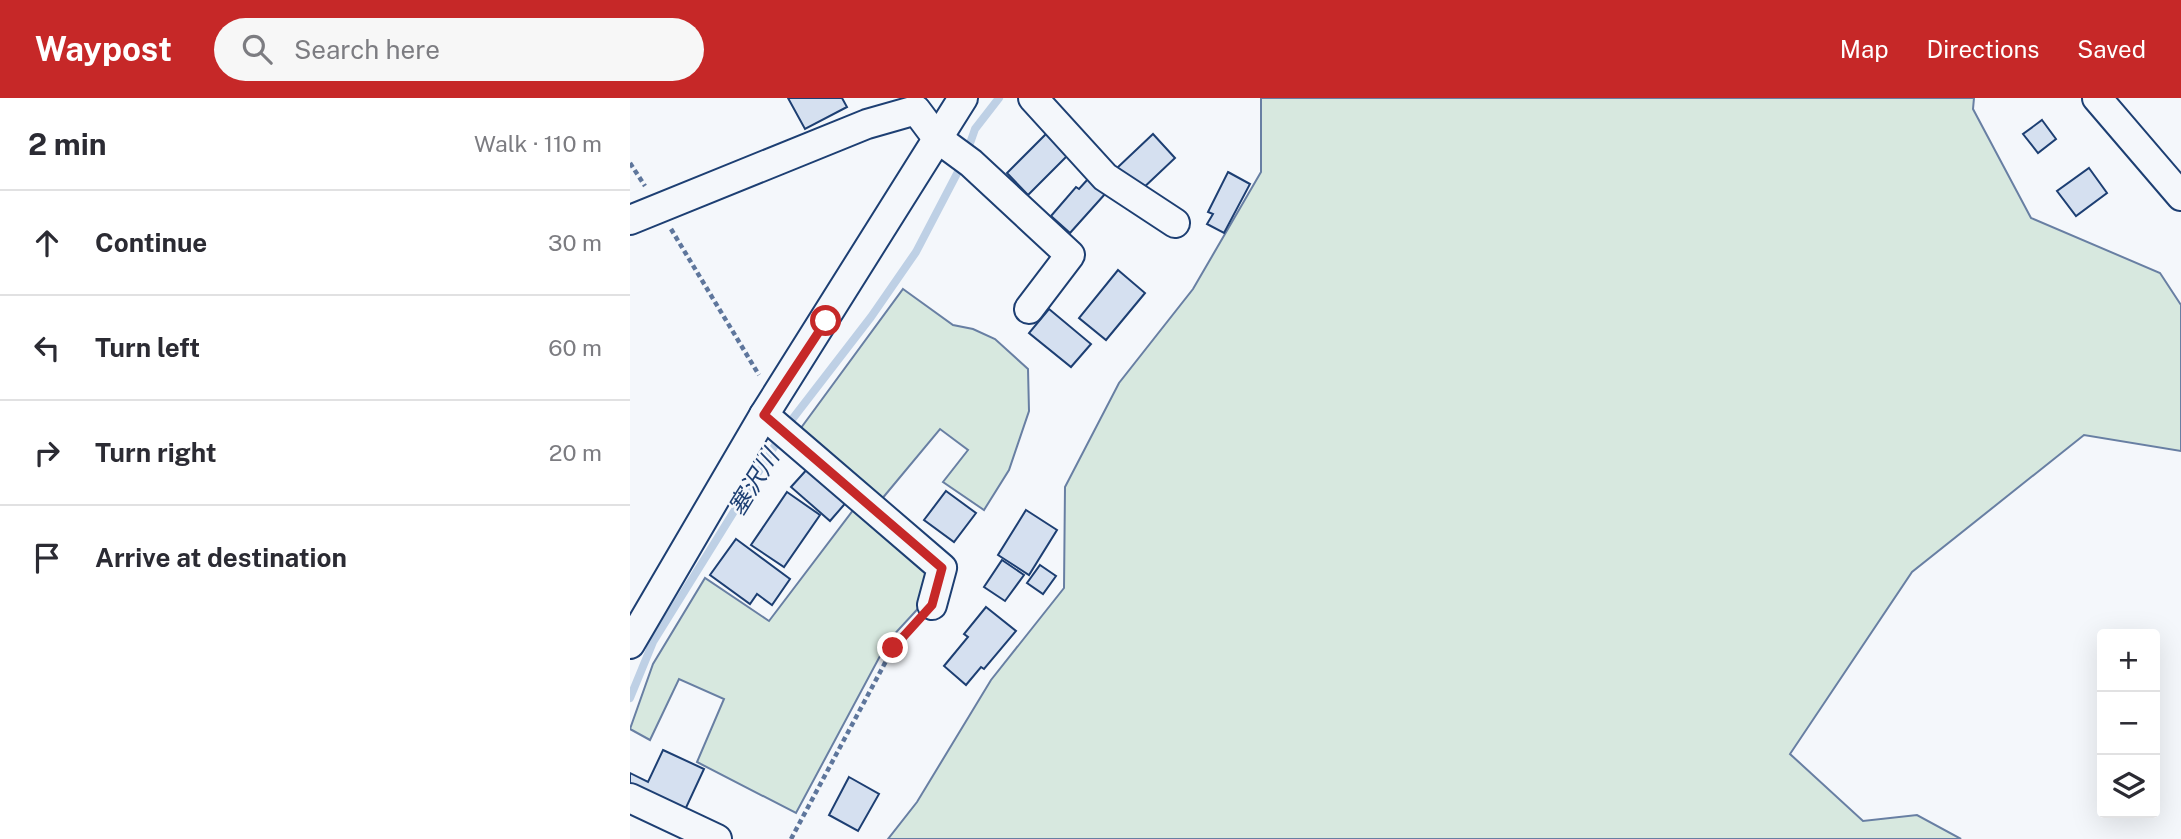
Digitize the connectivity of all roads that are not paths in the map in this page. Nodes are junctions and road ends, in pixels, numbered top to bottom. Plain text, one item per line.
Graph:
1 (963, 98) edge
2 (1033, 98) edge
3 (2097, 98) edge
4 (937, 138) junction
5 (2181, 196) edge
6 (630, 220) edge
7 (1175, 223) dead end
8 (1029, 309) dead end
9 (777, 421) junction
10 (932, 605) road end
11 (630, 644) edge
12 (630, 798) edge
13 (717, 839) edge

1 - 4 street
2 - 7 street
3 - 5 street
4 - 6 street
4 - 8 street
4 - 9 street
9 - 10 street
9 - 11 street
12 - 13 street

